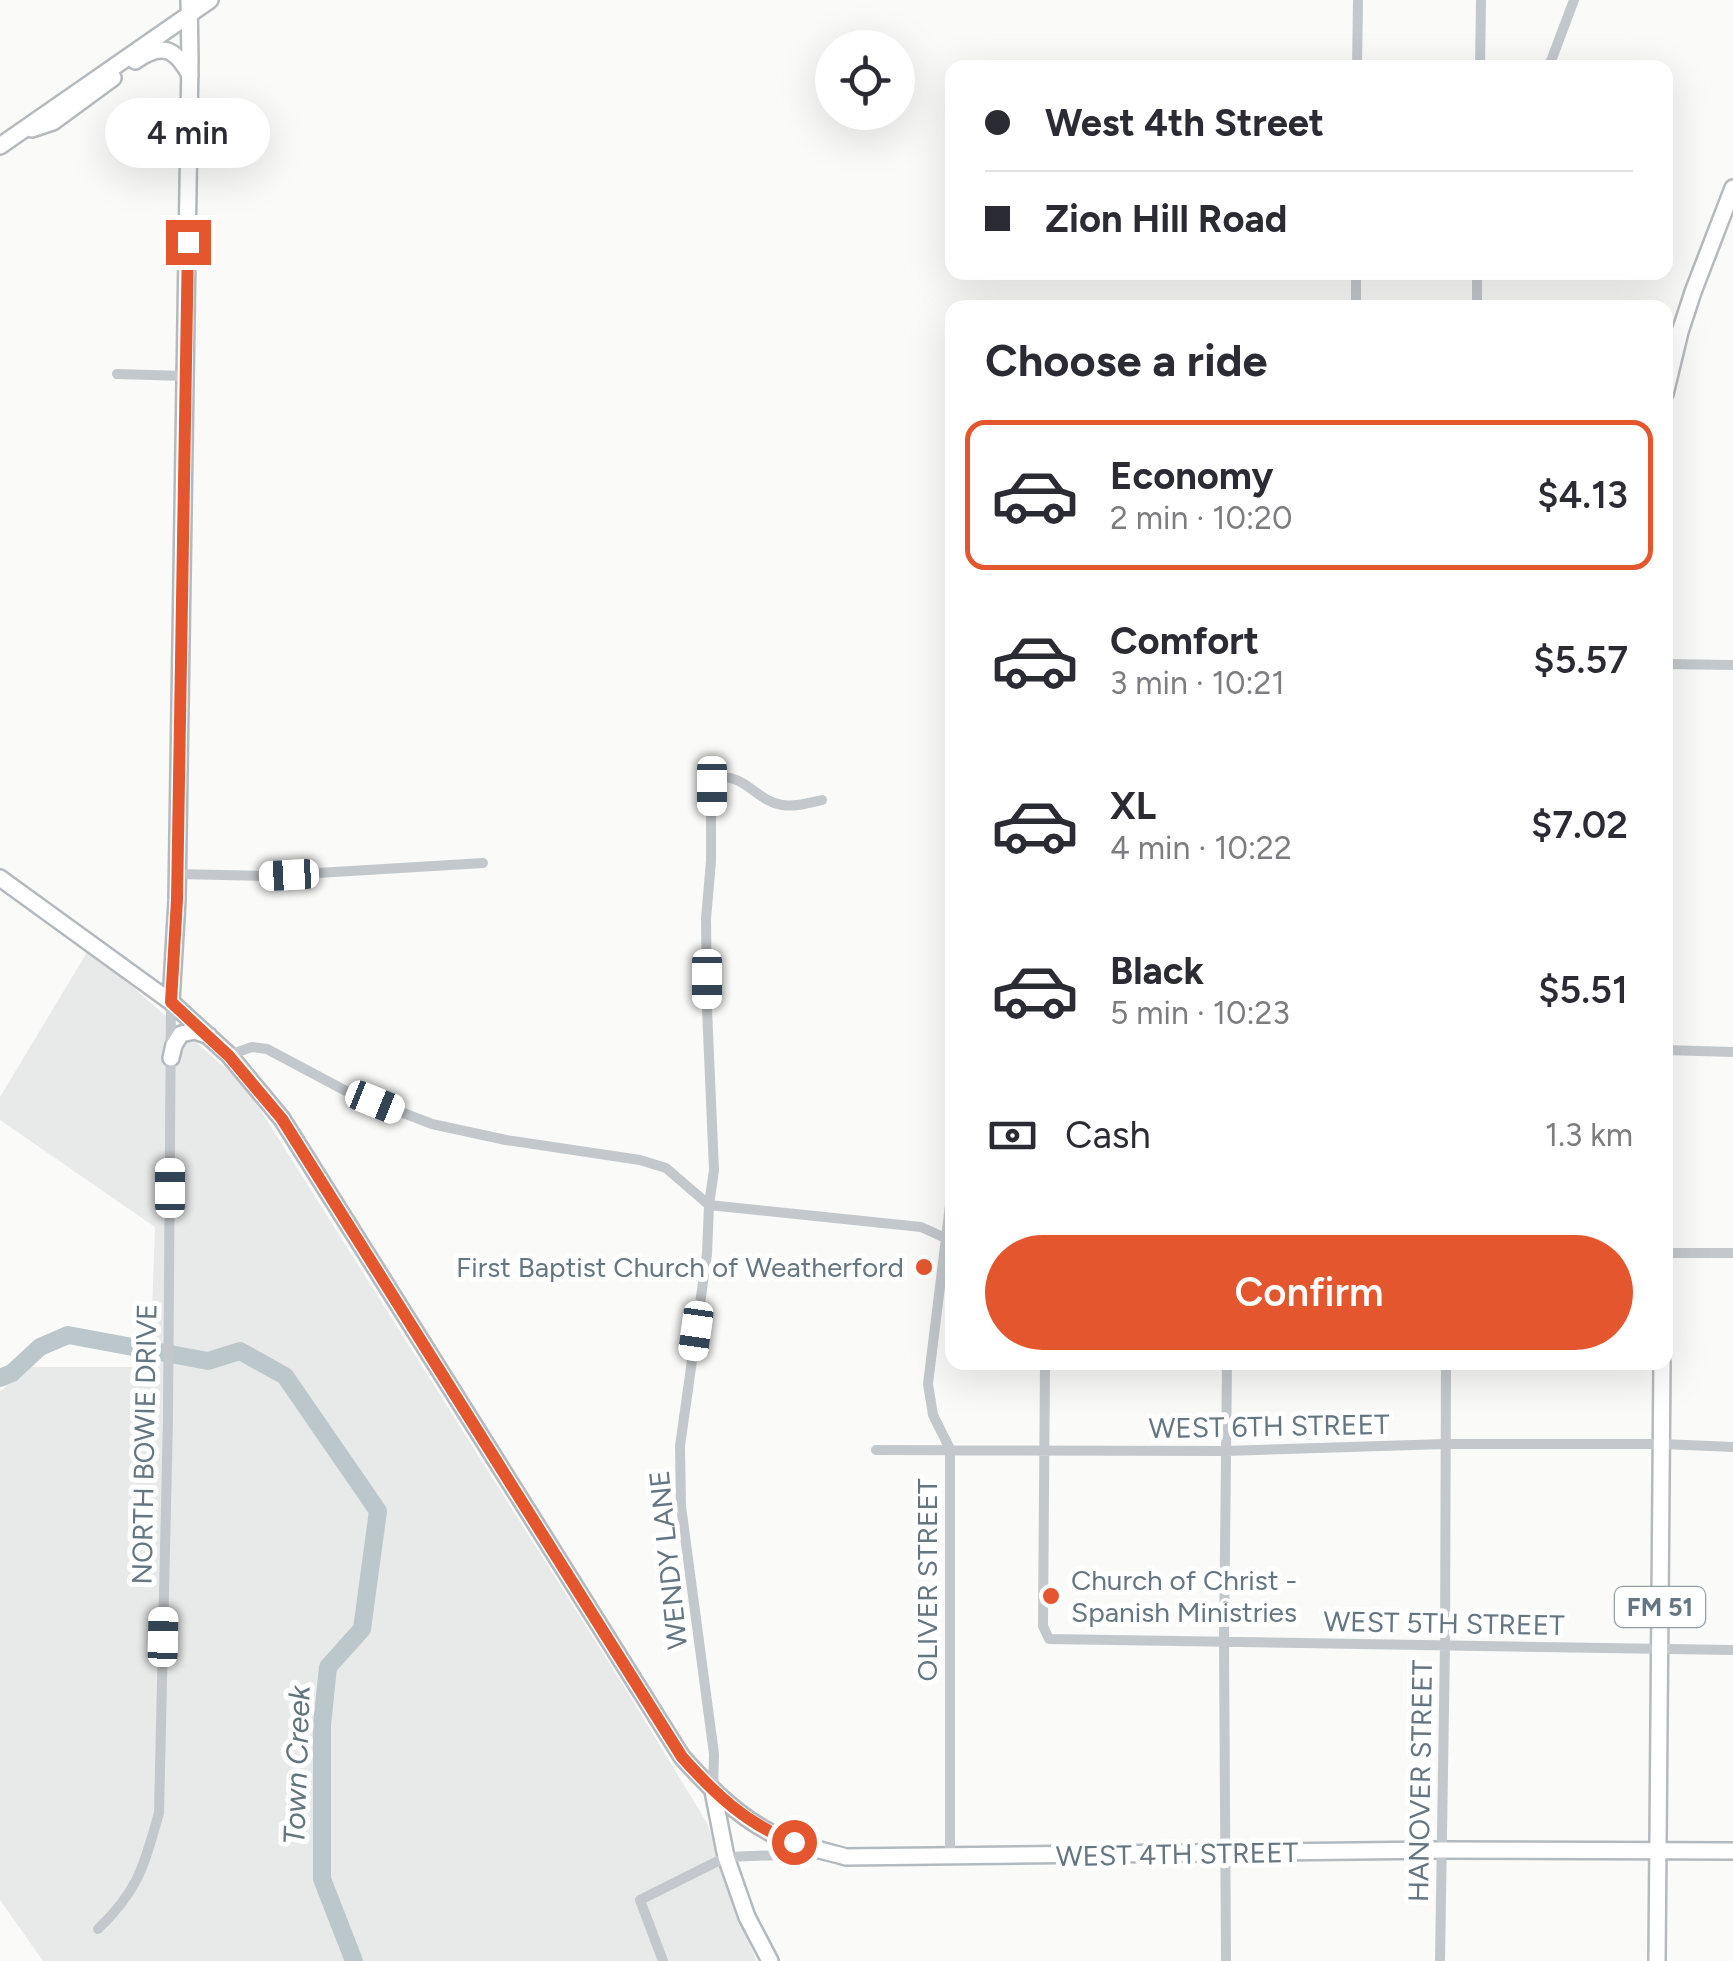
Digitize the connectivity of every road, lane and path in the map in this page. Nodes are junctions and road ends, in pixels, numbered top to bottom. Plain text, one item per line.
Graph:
1 (210, 0) edge
2 (1358, 0) edge
3 (1481, 0) edge
4 (1574, 0) edge
5 (190, 6) edge
6 (1357, 60) edge
7 (1480, 60) edge
8 (1551, 60) edge
9 (190, 74) junction
10 (4, 142) edge
11 (1733, 188) edge
12 (1673, 361) edge
13 (117, 374) dead end
14 (185, 376) junction
15 (1673, 664) edge
16 (1733, 664) edge
17 (822, 800) dead end
18 (483, 863) dead end
19 (177, 874) junction
20 (0, 878) edge
21 (173, 964) junction
22 (139, 979) junction
23 (171, 1002) junction
24 (210, 1036) junction
25 (1673, 1050) edge
26 (1733, 1052) edge
27 (229, 1056) junction
28 (171, 1058) junction
29 (709, 1205) junction
30 (945, 1238) edge
31 (1673, 1253) edge
32 (1733, 1253) edge
33 (945, 1267) edge
34 (1046, 1370) edge
35 (1227, 1370) edge
36 (1446, 1370) edge
37 (1662, 1370) edge
38 (1444, 1444) junction
39 (1662, 1444) junction
40 (1733, 1447) edge
41 (876, 1450) dead end
42 (950, 1450) junction
43 (1045, 1450) junction
44 (1225, 1451) junction
45 (1224, 1644) junction
46 (1446, 1644) junction
47 (1659, 1649) junction
48 (1733, 1650) edge
49 (713, 1791) junction
50 (815, 1849) junction
51 (1441, 1850) junction
52 (1733, 1851) edge
53 (1660, 1852) junction
54 (1226, 1853) junction
55 (726, 1856) junction
56 (950, 1856) junction
57 (98, 1929) dead end
58 (663, 1961) edge
59 (770, 1961) edge
60 (1226, 1961) edge
61 (1440, 1961) edge
62 (1657, 1961) edge

1 - 5 main road
2 - 6 street
3 - 7 street
4 - 8 street
5 - 9 main road
5 - 10 main road
9 - 10 main road
9 - 14 main road
11 - 12 main road
13 - 14 street
14 - 19 main road
15 - 16 street
17 - 29 street, WENDY LANE
18 - 19 street
19 - 21 main road
20 - 22 main road, WEST 4TH STREET
21 - 22 main road
21 - 23 main road
22 - 23 main road, WEST 4TH STREET
23 - 24 main road, WEST 4TH STREET
23 - 28 street, NORTH BOWIE DRIVE
24 - 27 main road, WEST 4TH STREET
24 - 28 main road
25 - 26 street
27 - 29 street
27 - 49 main road, WEST 4TH STREET
28 - 57 street, NORTH BOWIE DRIVE
29 - 30 street
29 - 49 street, WENDY LANE
31 - 32 street
33 - 42 street, OLIVER STREET
34 - 43 street
35 - 44 street
36 - 38 street, HANOVER STREET
37 - 39 main road, FM 51
38 - 39 street, WEST 6TH STREET
38 - 44 street, WEST 6TH STREET
38 - 46 street, HANOVER STREET
39 - 40 street, WEST 6TH STREET
39 - 47 main road, FM 51
41 - 42 street, WEST 6TH STREET
42 - 43 street, WEST 6TH STREET
42 - 56 street, OLIVER STREET
43 - 44 street, WEST 6TH STREET
43 - 45 street, WEST 5TH STREET
44 - 45 street
45 - 46 street, WEST 5TH STREET
45 - 54 street
46 - 47 street, WEST 5TH STREET
46 - 51 street, HANOVER STREET
47 - 48 street, WEST 5TH STREET
47 - 53 main road, FM 51
49 - 50 main road, WEST 4TH STREET
49 - 55 main road
50 - 55 street
50 - 56 main road, WEST 4TH STREET
51 - 53 main road, WEST 4TH STREET
51 - 54 main road, WEST 4TH STREET
51 - 61 street, HANOVER STREET
52 - 53 main road, WEST 4TH STREET
53 - 62 main road, FM 51
54 - 56 main road, WEST 4TH STREET
54 - 60 street
55 - 58 street
55 - 59 main road

